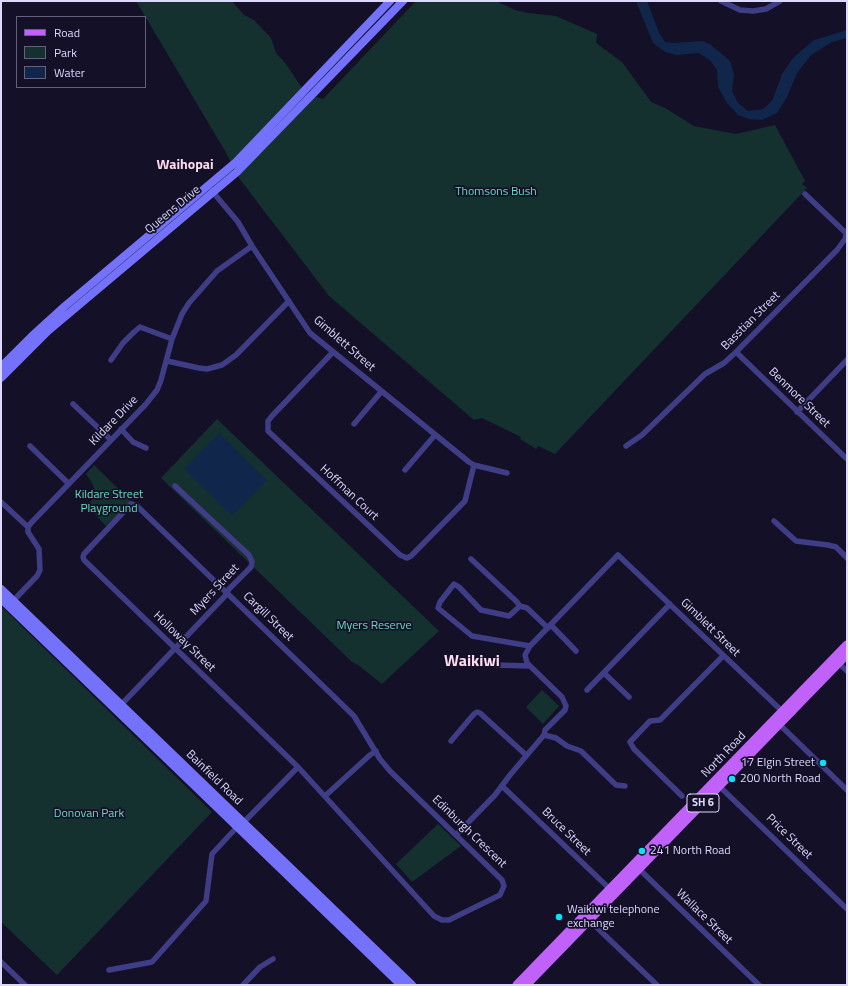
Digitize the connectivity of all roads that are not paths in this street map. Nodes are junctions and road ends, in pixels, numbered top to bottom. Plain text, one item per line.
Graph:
1 (390, 1) edge
2 (403, 1) edge
3 (721, 1) edge
4 (780, 1) edge
5 (368, 31) junction
6 (210, 189) junction
7 (805, 194) dead end
8 (847, 233) edge
9 (252, 246) junction
10 (289, 300) junction
11 (34, 338) junction
12 (172, 339) junction
13 (333, 352) junction
14 (736, 352) junction
15 (111, 360) dead end
16 (847, 360) edge
17 (167, 361) junction
18 (1, 366) edge
19 (1, 378) edge
20 (382, 392) junction
21 (73, 404) dead end
22 (797, 412) junction
23 (354, 424) dead end
24 (121, 429) junction
25 (435, 435) junction
26 (111, 440) junction
27 (30, 446) dead end
28 (626, 446) dead end
29 (146, 448) dead end
30 (847, 459) edge
31 (474, 465) junction
32 (405, 470) dead end
33 (507, 473) dead end
34 (69, 484) junction
35 (175, 486) dead end
36 (1, 502) edge
37 (136, 505) joint
38 (774, 521) dead end
39 (28, 527) junction
40 (847, 558) edge
41 (470, 559) dead end
42 (1, 589) edge
43 (227, 592) junction
44 (1, 599) edge
45 (11, 603) junction
46 (670, 604) junction
47 (520, 606) junction
48 (549, 626) junction
49 (847, 645) edge
50 (530, 646) junction
51 (175, 648) junction
52 (576, 651) dead end
53 (847, 654) edge
54 (723, 656) junction
55 (836, 661) junction
56 (497, 665) dead end
57 (530, 666) junction
58 (847, 671) edge
59 (604, 673) junction
60 (587, 690) dead end
61 (629, 697) dead end
62 (118, 707) junction
63 (784, 714) junction
64 (777, 722) junction
65 (544, 735) junction
66 (451, 741) dead end
67 (376, 752) junction
68 (526, 755) junction
69 (298, 767) junction
70 (717, 784) junction
71 (502, 786) junction
72 (624, 786) dead end
73 (847, 790) edge
74 (325, 796) junction
75 (682, 796) dead end
76 (240, 825) junction
77 (456, 835) junction
78 (636, 867) junction
79 (613, 891) junction
80 (847, 909) edge
81 (587, 917) junction
82 (273, 959) dead end
83 (1, 962) edge
84 (109, 970) dead end
85 (390, 970) junction
86 (25, 985) edge
87 (243, 985) edge
88 (401, 985) edge
89 (412, 985) edge
90 (517, 985) edge
91 (526, 985) edge
92 (657, 985) edge
93 (759, 985) edge

1 - 5 main road, Queens Drive
2 - 5 main road, Queens Drive
3 - 4 street
5 - 6 main road, Queens Drive
6 - 9 street, Gimblett Street
6 - 11 main road, Queens Drive
7 - 8 street
8 - 14 street, Basstian Street
9 - 10 street, Gimblett Street
9 - 12 street, Kildare Drive
10 - 13 street, Gimblett Street
10 - 17 street
11 - 18 main road, Queens Drive
11 - 19 main road, Queens Drive
12 - 15 street
12 - 17 street, Kildare Drive
13 - 20 street, Gimblett Street
13 - 31 street, Hoffman Court
14 - 22 street, Benmore Street
14 - 28 street, Basstian Street
16 - 22 street
17 - 24 street, Kildare Drive
20 - 23 street
20 - 25 street, Gimblett Street
21 - 26 street
22 - 30 street, Benmore Street
24 - 26 street, Kildare Drive
24 - 29 street
25 - 31 street, Gimblett Street
25 - 32 street
26 - 34 street, Kildare Drive
27 - 34 street
31 - 33 street, Gimblett Street
34 - 39 street, Kildare Drive
35 - 43 street, Myers Street
36 - 39 street
37 - 43 street, Cargill Street
37 - 51 street, Holloway Street
38 - 40 street
39 - 45 street
41 - 47 street
42 - 45 main road, Bainfield Road
43 - 51 street, Myers Street
43 - 67 street, Cargill Street
44 - 45 main road, Bainfield Road
45 - 62 main road, Bainfield Road
46 - 48 street, Gimblett Street
46 - 54 street, Gimblett Street
46 - 59 street
47 - 48 street
47 - 50 street
48 - 50 street
48 - 52 street
49 - 55 main road, North Road / SH 6
50 - 57 street
51 - 62 street, Myers Street
51 - 69 street, Holloway Street
53 - 55 main road, North Road / SH 6
54 - 63 street, Gimblett Street
54 - 75 street
55 - 58 street
55 - 63 main road, North Road / SH 6
56 - 57 street
57 - 65 street
59 - 60 street
59 - 61 street
62 - 76 main road, Bainfield Road
63 - 64 main road, North Road / SH 6
64 - 70 main road, North Road / SH 6
64 - 73 street
65 - 68 street
65 - 72 street
66 - 68 street
67 - 74 street
67 - 77 street, Edinburgh Crescent
68 - 71 street
69 - 74 street, Holloway Street
69 - 76 street
70 - 78 main road, North Road / SH 6
70 - 80 street, Price Street
71 - 77 street
71 - 79 street, Bruce Street
74 - 77 street, Edinburgh Crescent
76 - 84 street
76 - 85 main road, Bainfield Road
78 - 79 main road, North Road / SH 6
78 - 93 street, Wallace Street
79 - 81 main road, North Road / SH 6
81 - 90 main road, North Road / SH 6
81 - 91 main road, North Road / SH 6
81 - 92 street
82 - 87 street
83 - 86 street
85 - 88 main road, Bainfield Road
85 - 89 main road, Bainfield Road

